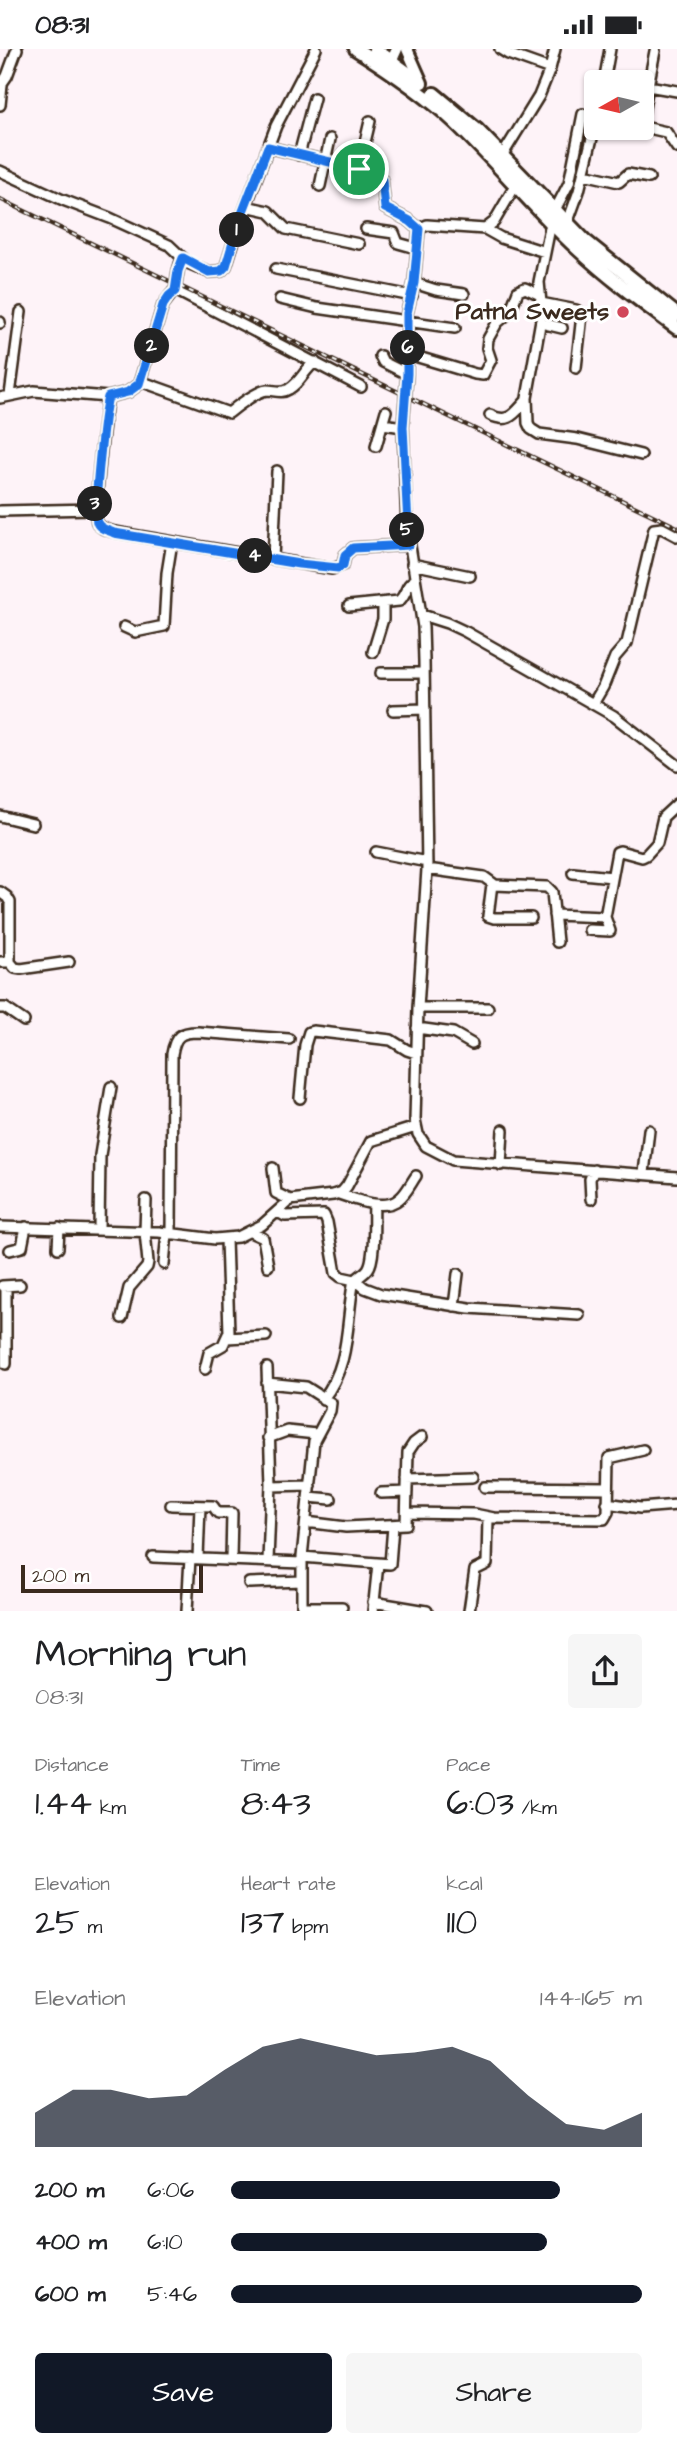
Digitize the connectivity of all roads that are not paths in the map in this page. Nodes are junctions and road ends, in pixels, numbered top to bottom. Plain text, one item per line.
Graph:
1 (17, 49) edge
2 (316, 49) edge
3 (356, 49) edge
4 (407, 49) edge
5 (500, 49) edge
6 (555, 49) edge
7 (610, 49) edge
8 (655, 51) edge
9 (386, 56) edge
10 (550, 69) junction
11 (606, 70) edge
12 (651, 70) edge
13 (422, 83) junction
14 (1, 86) edge
15 (654, 87) edge
16 (677, 91) edge
17 (314, 99) dead end
18 (0, 105) edge
19 (583, 114) dead end
20 (370, 121) dead end
21 (654, 129) edge
22 (330, 139) dead end
23 (592, 140) edge
24 (268, 147) junction
25 (677, 148) edge
26 (299, 155) junction
27 (502, 156) junction
28 (325, 161) junction
29 (359, 169) junction
30 (0, 171) edge
31 (584, 174) junction
32 (649, 178) dead end
33 (320, 186) dead end
34 (515, 186) junction
35 (246, 206) junction
36 (553, 218) junction
37 (567, 224) junction
38 (366, 229) dead end
39 (419, 229) junction
40 (485, 229) junction
41 (359, 244) dead end
42 (416, 248) junction
43 (545, 252) junction
44 (183, 258) junction
45 (276, 269) dead end
46 (414, 283) junction
47 (175, 291) junction
48 (464, 295) dead end
49 (412, 296) junction
50 (280, 299) dead end
51 (541, 299) junction
52 (21, 312) dead end
53 (677, 315) edge
54 (407, 320) junction
55 (541, 323) junction
56 (455, 328) dead end
57 (562, 328) dead end
58 (677, 328) edge
59 (408, 354) junction
60 (380, 356) dead end
61 (315, 362) junction
62 (576, 368) dead end
63 (407, 374) junction
64 (140, 381) junction
65 (361, 387) dead end
66 (10, 395) junction
67 (108, 397) junction
68 (0, 398) edge
69 (526, 401) junction
70 (386, 411) dead end
71 (490, 415) dead end
72 (383, 424) junction
73 (403, 427) junction
74 (376, 446) dead end
75 (641, 455) dead end
76 (277, 471) dead end
77 (95, 509) junction
78 (0, 511) edge
79 (677, 536) edge
80 (172, 542) junction
81 (409, 545) junction
82 (273, 559) junction
83 (412, 564) junction
84 (470, 576) dead end
85 (415, 580) junction
86 (383, 603) junction
87 (349, 606) dead end
88 (422, 615) junction
89 (124, 627) dead end
90 (373, 652) dead end
91 (381, 673) dead end
92 (424, 673) junction
93 (593, 704) junction
94 (425, 709) junction
95 (393, 710) dead end
96 (677, 765) edge
97 (677, 804) edge
98 (0, 816) edge
99 (33, 824) dead end
100 (376, 852) dead end
101 (427, 866) junction
102 (573, 873) dead end
103 (612, 877) junction
104 (492, 884) junction
105 (0, 892) edge
106 (554, 915) junction
107 (605, 917) junction
108 (531, 918) dead end
109 (589, 930) dead end
110 (557, 942) dead end
111 (5, 962) edge
112 (69, 962) dead end
113 (0, 1008) edge
114 (418, 1008) junction
115 (488, 1008) dead end
116 (24, 1021) dead end
117 (417, 1028) junction
118 (289, 1039) dead end
119 (472, 1044) dead end
120 (416, 1053) junction
121 (111, 1087) dead end
122 (300, 1098) dead end
123 (416, 1127) junction
124 (649, 1130) dead end
125 (503, 1131) dead end
126 (501, 1165) junction
127 (273, 1168) dead end
128 (594, 1170) junction
129 (644, 1173) junction
130 (416, 1176) dead end
131 (677, 1177) edge
132 (339, 1194) junction
133 (591, 1199) dead end
134 (146, 1200) dead end
135 (290, 1200) junction
136 (374, 1204) junction
137 (278, 1212) junction
138 (0, 1227) edge
139 (26, 1227) junction
140 (59, 1228) junction
141 (99, 1229) junction
142 (145, 1231) junction
143 (250, 1232) junction
144 (169, 1234) junction
145 (226, 1239) junction
146 (58, 1248) dead end
147 (10, 1250) dead end
148 (164, 1264) dead end
149 (268, 1265) dead end
150 (458, 1274) dead end
151 (355, 1280) junction
152 (20, 1285) dead end
153 (3, 1286) edge
154 (454, 1306) junction
155 (579, 1315) dead end
156 (122, 1318) dead end
157 (266, 1336) dead end
158 (228, 1338) junction
159 (6, 1364) dead end
160 (267, 1368) dead end
161 (205, 1369) dead end
162 (267, 1383) junction
163 (323, 1399) junction
164 (316, 1434) junction
165 (422, 1437) dead end
166 (268, 1439) junction
167 (643, 1450) dead end
168 (473, 1477) dead end
169 (407, 1479) junction
170 (310, 1485) junction
171 (271, 1486) junction
172 (485, 1487) dead end
173 (608, 1487) junction
174 (407, 1492) junction
175 (381, 1493) dead end
176 (309, 1497) junction
177 (331, 1499) dead end
178 (607, 1503) junction
179 (677, 1505) edge
180 (171, 1506) dead end
181 (200, 1506) junction
182 (407, 1513) junction
183 (488, 1517) junction
184 (306, 1522) junction
185 (393, 1526) junction
186 (153, 1557) dead end
187 (194, 1558) junction
188 (231, 1559) junction
189 (302, 1560) junction
190 (268, 1561) junction
191 (378, 1563) junction
192 (302, 1581) junction
193 (249, 1583) dead end
194 (373, 1606) edge
195 (342, 1607) dead end
196 (302, 1609) edge
197 (187, 1611) edge
198 (427, 1611) edge
199 (469, 1611) edge

1 - 14 street
2 - 24 street
3 - 9 highway
4 - 13 main road
5 - 10 street
6 - 10 street
7 - 11 street
8 - 12 street
9 - 13 highway
9 - 34 highway
10 - 27 street
13 - 27 highway
14 - 18 street
15 - 16 street
17 - 26 street
19 - 36 street
20 - 29 street
21 - 25 street
22 - 28 street
23 - 31 street
24 - 26 street
24 - 35 street
26 - 28 street
27 - 36 highway
28 - 29 street
28 - 33 street
29 - 39 street
30 - 44 street
31 - 32 street
31 - 37 street
34 - 36 highway
34 - 40 street
35 - 41 street
35 - 44 street
36 - 37 highway
36 - 43 street
36 - 58 highway
37 - 53 highway
38 - 42 street
39 - 40 street
39 - 42 street
40 - 43 street
42 - 46 street
43 - 51 street
44 - 47 street
45 - 49 street
46 - 48 street
46 - 49 street
47 - 61 street
47 - 64 street
49 - 54 street
50 - 54 street
51 - 55 street
51 - 59 street
51 - 62 street
52 - 66 street
54 - 56 street
54 - 59 street
55 - 57 street
55 - 69 street
59 - 63 street
60 - 63 street
61 - 64 street
61 - 65 street
63 - 73 street
64 - 67 street
66 - 67 street
66 - 68 street
67 - 77 street
69 - 71 street
69 - 75 street
70 - 72 street
72 - 73 street
72 - 74 street
73 - 81 street
76 - 82 street
77 - 78 street
77 - 80 street
79 - 93 street
80 - 82 street
80 - 89 street
81 - 82 street
81 - 83 street
83 - 84 street
83 - 85 street
85 - 86 street
85 - 88 street
86 - 87 street
86 - 90 street
88 - 92 street
88 - 93 street
91 - 92 street
92 - 94 street
93 - 96 street
94 - 95 street
94 - 101 street
97 - 103 street
98 - 99 street
100 - 101 street
101 - 104 street
101 - 114 street
102 - 103 street
103 - 107 street
104 - 106 street
104 - 108 street
105 - 111 street
106 - 107 street
106 - 110 street
107 - 109 street
111 - 112 street
113 - 116 street
114 - 115 street
114 - 117 street
117 - 119 street
117 - 120 street
118 - 144 street
120 - 122 street
120 - 123 street
121 - 141 street
123 - 126 street
123 - 132 street
124 - 129 street
125 - 126 street
126 - 128 street
127 - 135 street
128 - 129 street
128 - 133 street
129 - 131 street
130 - 136 street
132 - 135 street
132 - 136 street
134 - 142 street
135 - 137 street
136 - 151 street
137 - 143 street
137 - 151 street
138 - 139 street
139 - 140 street
139 - 147 street
140 - 141 street
140 - 146 street
141 - 142 street
142 - 144 street
142 - 156 street
143 - 145 street
143 - 149 street
144 - 145 street
144 - 148 street
145 - 158 street
150 - 154 street
151 - 154 street
151 - 163 street
152 - 153 street
153 - 159 street
154 - 155 street
157 - 158 street
158 - 161 street
160 - 162 street
162 - 163 street
162 - 166 street
163 - 164 street
164 - 166 street
164 - 170 street
165 - 169 street
166 - 171 street
167 - 173 street
168 - 169 street
169 - 174 street
170 - 171 street
170 - 176 street
171 - 190 street
172 - 173 street
173 - 178 street
174 - 175 street
174 - 182 street
176 - 177 street
176 - 184 street
178 - 179 street
178 - 183 street
180 - 181 street
181 - 187 street
181 - 188 street
182 - 183 street
182 - 185 street
183 - 199 street
184 - 185 street
184 - 189 street
185 - 191 street
186 - 187 street
187 - 188 street
187 - 197 street
188 - 190 street
189 - 190 street
189 - 191 street
189 - 192 street
191 - 194 street
192 - 193 street
192 - 196 street
194 - 198 street
195 - 196 street

